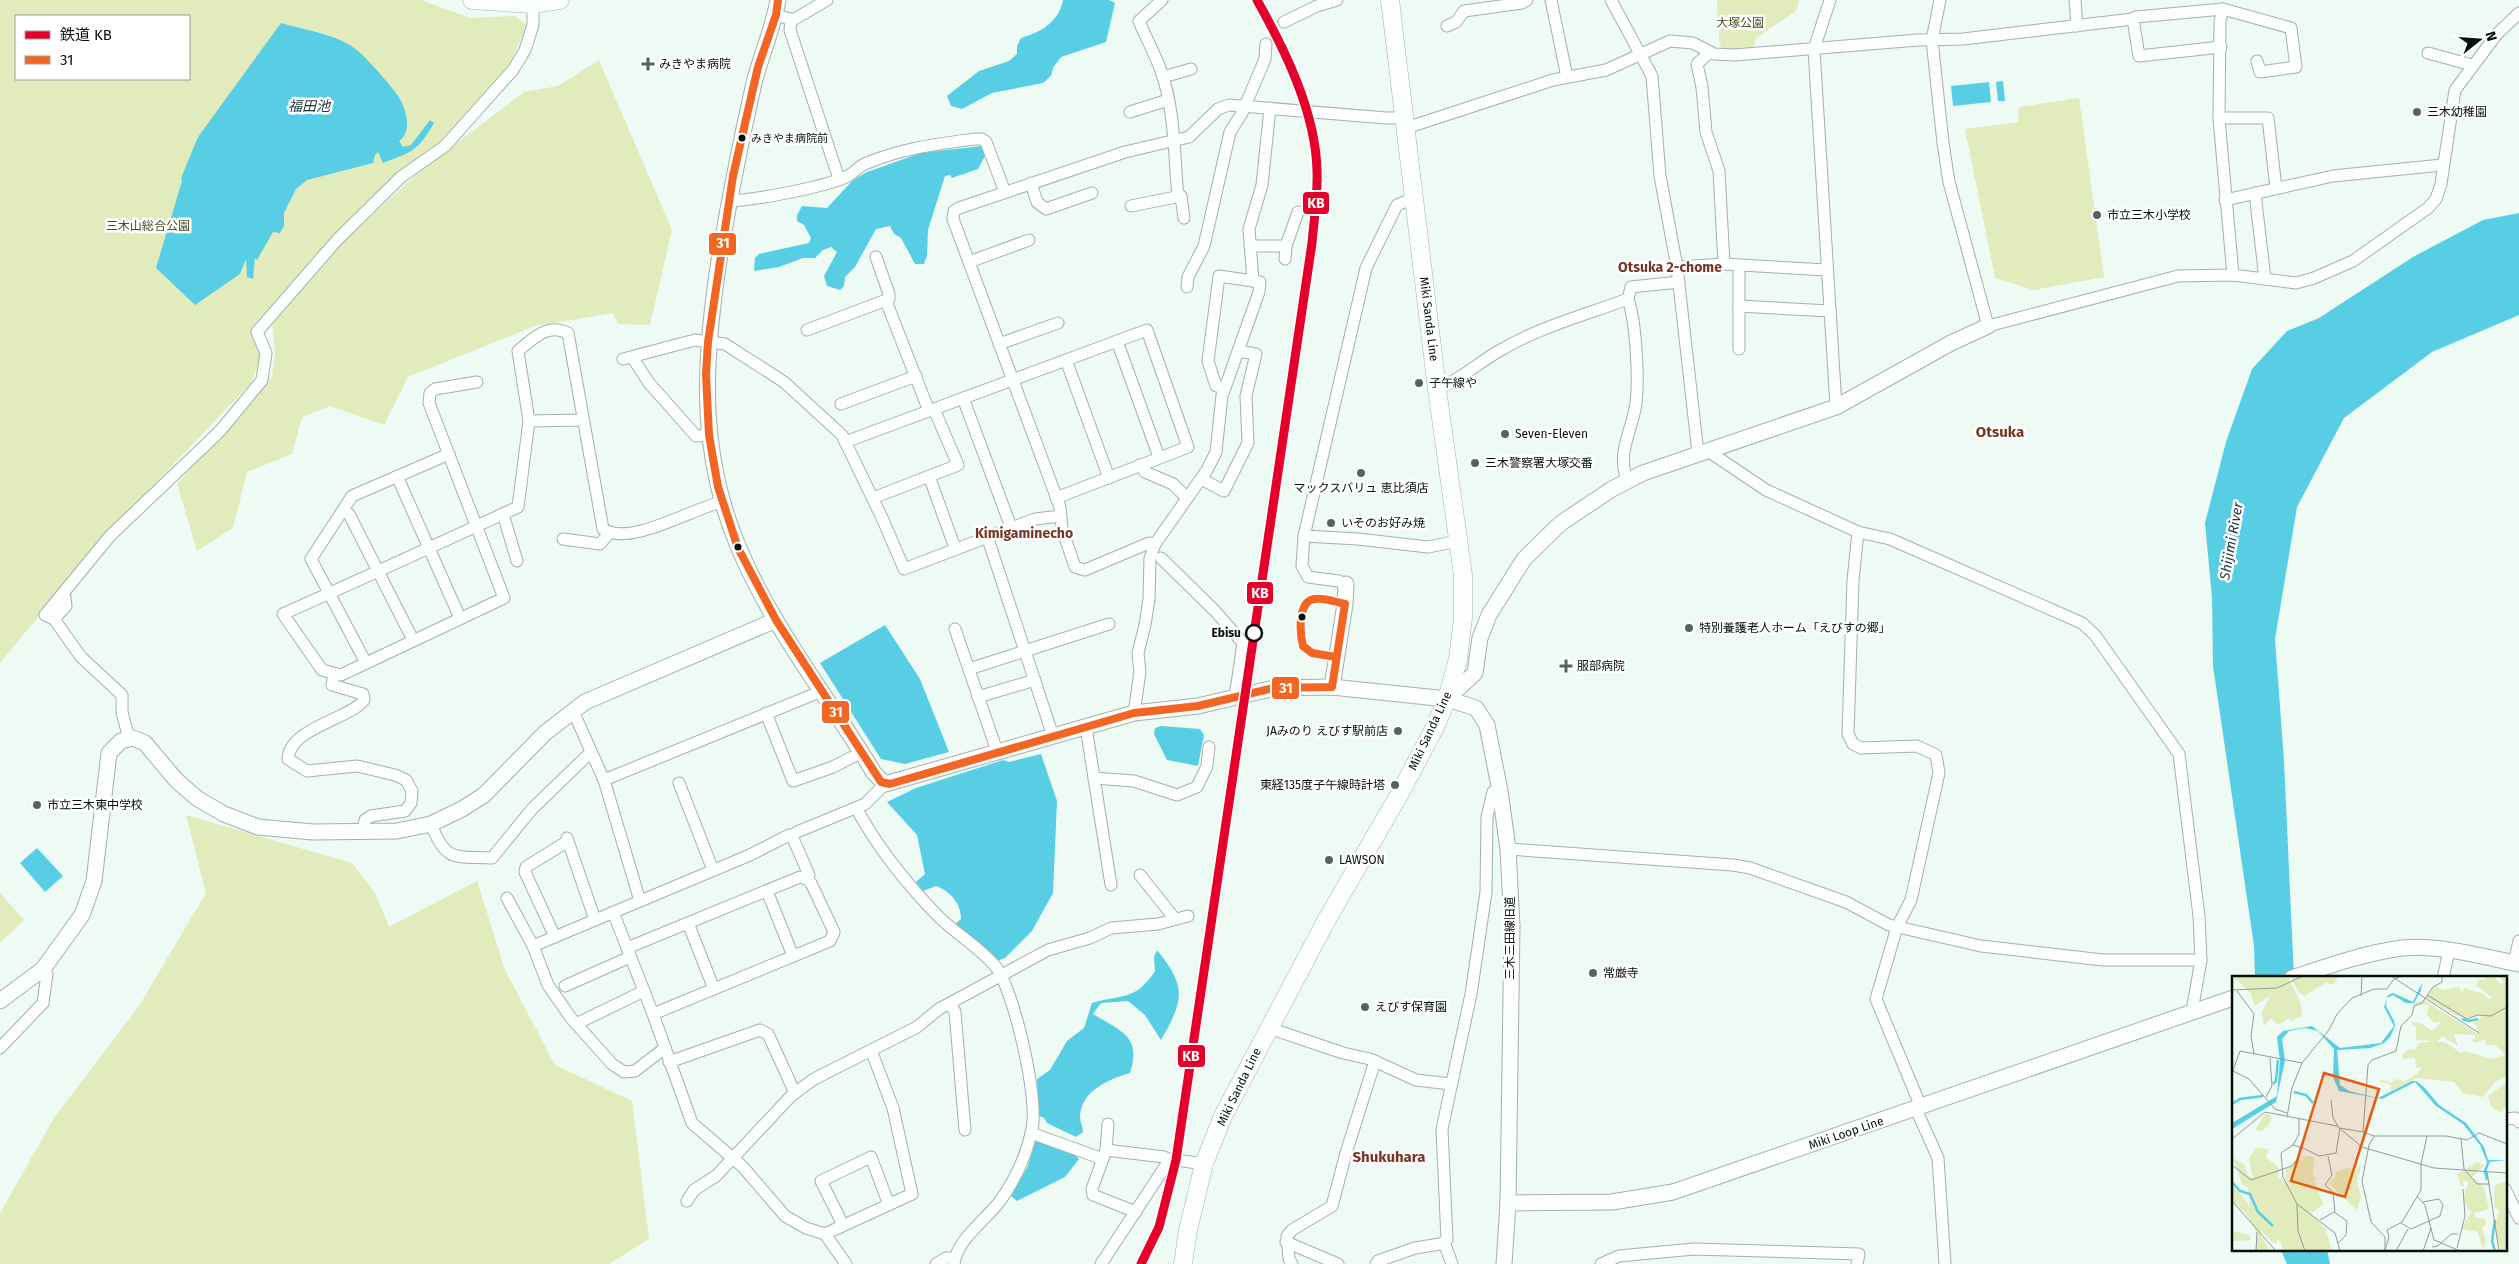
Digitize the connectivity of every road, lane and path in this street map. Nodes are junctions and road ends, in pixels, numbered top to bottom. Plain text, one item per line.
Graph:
1 (472, 0) edge
2 (560, 0) edge
3 (778, 0) edge
4 (827, 0) edge
5 (1162, 0) edge
6 (1337, 0) edge
7 (1390, 0) edge
8 (1527, 0) edge
9 (1551, 0) edge
10 (1611, 0) edge
11 (1830, 0) edge
12 (1940, 0) edge
13 (2075, 0) edge
14 (533, 4) junction
15 (2220, 6) edge
16 (2519, 13) edge
17 (776, 16) junction
18 (2133, 19) junction
19 (791, 20) junction
20 (1284, 22) dead end
21 (1447, 26) dead end
22 (2077, 26) junction
23 (1932, 40) junction
24 (1266, 44) dead end
25 (2221, 47) junction
26 (1814, 49) junction
27 (1710, 52) junction
28 (2428, 54) dead end
29 (1641, 56) junction
30 (2257, 61) dead end
31 (2472, 65) junction
32 (1191, 69) dead end
33 (1162, 77) junction
34 (1567, 77) junction
35 (1168, 100) junction
36 (1244, 106) junction
37 (1270, 108) junction
38 (1130, 112) dead end
39 (2219, 118) junction
40 (1405, 123) junction
41 (1174, 141) junction
42 (2442, 165) junction
43 (839, 179) junction
44 (1031, 183) junction
45 (2276, 188) junction
46 (1005, 192) junction
47 (1092, 193) dead end
48 (2255, 193) junction
49 (1178, 197) junction
50 (1414, 198) junction
51 (729, 200) junction
52 (2225, 200) junction
53 (1131, 206) dead end
54 (1298, 212) dead end
55 (1184, 218) dead end
56 (1029, 240) dead end
57 (1250, 246) junction
58 (1286, 246) junction
59 (876, 257) dead end
60 (1285, 260) dead end
61 (969, 262) junction
62 (1724, 264) junction
63 (1739, 265) junction
64 (1678, 267) junction
65 (1826, 270) junction
66 (2233, 275) junction
67 (2264, 279) junction
68 (1253, 281) junction
69 (1679, 282) junction
70 (1187, 287) dead end
71 (1628, 300) junction
72 (886, 301) junction
73 (1739, 306) junction
74 (1830, 310) junction
75 (1058, 323) dead end
76 (1988, 326) junction
77 (807, 330) dead end
78 (1117, 341) junction
79 (708, 342) junction
80 (999, 344) junction
81 (1739, 349) dead end
82 (1238, 351) junction
83 (1066, 360) junction
84 (916, 376) junction
85 (1013, 380) junction
86 (477, 382) dead end
87 (1225, 388) junction
88 (1437, 389) junction
89 (964, 398) junction
90 (841, 404) dead end
91 (1836, 407) junction
92 (931, 410) junction
93 (583, 420) junction
94 (529, 421) junction
95 (709, 435) junction
96 (845, 442) junction
97 (1704, 451) junction
98 (449, 454) junction
99 (1159, 457) junction
100 (1140, 465) junction
101 (397, 476) junction
102 (928, 476) junction
103 (1109, 478) junction
104 (1201, 479) junction
105 (1628, 481) junction
106 (872, 498) junction
107 (1056, 498) junction
108 (1187, 498) junction
109 (722, 502) junction
110 (343, 510) junction
111 (503, 514) junction
112 (1061, 516) junction
113 (477, 526) junction
114 (1011, 527) junction
115 (1858, 532) junction
116 (609, 533) junction
117 (987, 536) junction
118 (1304, 536) junction
119 (562, 539) dead end
120 (1458, 541) junction
121 (1155, 544) junction
122 (429, 548) junction
123 (956, 548) junction
124 (1161, 558) dead end
125 (518, 561) dead end
126 (378, 571) junction
127 (1346, 584) joint
128 (328, 594) junction
129 (460, 618) junction
130 (776, 620) junction
131 (1109, 624) dead end
132 (955, 629) dead end
133 (413, 640) junction
134 (1025, 651) junction
135 (366, 663) junction
136 (969, 669) junction
137 (334, 674) junction
138 (1035, 680) junction
139 (1332, 688) junction
140 (822, 691) junction
141 (978, 697) junction
142 (1235, 697) junction
143 (1447, 700) junction
144 (573, 711) junction
145 (766, 713) junction
146 (1134, 713) junction
147 (1086, 727) junction
148 (1053, 736) junction
149 (129, 739) junction
150 (1209, 747) dead end
151 (997, 751) junction
152 (590, 752) junction
153 (862, 752) junction
154 (1094, 778) junction
155 (604, 780) junction
156 (679, 783) dead end
157 (885, 784) junction
158 (1500, 791) junction
159 (856, 808) junction
160 (431, 824) junction
161 (363, 831) junction
162 (792, 836) junction
163 (1508, 849) junction
164 (713, 870) junction
165 (1140, 875) dead end
166 (807, 879) junction
167 (1111, 885) dead end
168 (767, 891) junction
169 (507, 898) dead end
170 (640, 901) junction
171 (613, 912) junction
172 (1188, 916) dead end
173 (1175, 919) junction
174 (595, 920) junction
175 (688, 923) junction
176 (1897, 927) junction
177 (555, 936) junction
178 (2519, 941) edge
179 (533, 946) junction
180 (2449, 951) junction
181 (628, 953) junction
182 (793, 956) junction
183 (2201, 960) junction
184 (2516, 964) edge
185 (43, 969) junction
186 (2298, 976) edge
187 (2443, 976) edge
188 (1000, 977) junction
189 (565, 986) dead end
190 (714, 989) junction
191 (644, 991) junction
192 (2232, 998) edge
193 (0, 1001) edge
194 (950, 1004) junction
195 (2192, 1011) junction
196 (653, 1014) junction
197 (576, 1024) junction
198 (1269, 1028) junction
199 (0, 1048) edge
200 (665, 1048) junction
201 (871, 1050) junction
202 (1375, 1061) junction
203 (669, 1062) junction
204 (1451, 1084) junction
205 (795, 1093) junction
206 (1918, 1108) junction
207 (2506, 1119) edge
208 (2519, 1122) edge
209 (1108, 1124) dead end
210 (965, 1130) dead end
211 (1031, 1133) junction
212 (1104, 1154) junction
213 (732, 1158) junction
214 (1168, 1161) junction
215 (1204, 1164) junction
216 (2506, 1190) edge
217 (687, 1201) dead end
218 (1508, 1203) junction
219 (889, 1205) junction
220 (1136, 1212) junction
221 (2519, 1218) edge
222 (843, 1226) junction
223 (825, 1234) junction
224 (1286, 1242) junction
225 (1444, 1242) junction
226 (955, 1261) edge
227 (846, 1264) edge
228 (936, 1264) edge
229 (1101, 1264) edge
230 (1183, 1264) edge
231 (1292, 1264) edge
232 (1338, 1264) edge
233 (1376, 1264) edge
234 (1452, 1264) edge
235 (1504, 1264) edge
236 (1601, 1264) edge
237 (1857, 1264) edge
238 (1946, 1264) edge

1 - 14 main road
2 - 14 main road
3 - 17 street
4 - 19 street
5 - 33 street
6 - 20 street
7 - 40 main road, Miki Sanda Line
8 - 21 street
9 - 34 street
10 - 29 street
11 - 26 street
12 - 23 street
13 - 22 street
14 - 149 street
15 - 18 street
15 - 25 street
15 - 30 street
16 - 31 street
17 - 19 street
17 - 51 street
18 - 22 street
18 - 25 street
19 - 43 street
22 - 23 street
23 - 26 street
23 - 76 street
24 - 36 street
25 - 39 street
26 - 27 street
26 - 65 street
27 - 29 street
27 - 62 street
28 - 31 street
29 - 34 street
29 - 64 street
31 - 42 street
32 - 33 street
33 - 35 street
34 - 40 street
35 - 38 street
35 - 41 street
36 - 37 street
36 - 41 street
36 - 70 street
37 - 40 street
37 - 57 street
39 - 45 street
39 - 52 street
40 - 50 main road, Miki Sanda Line
41 - 44 street
41 - 49 street
42 - 45 street
42 - 67 street
43 - 46 street
43 - 51 street
44 - 46 street
44 - 47 street
45 - 48 street
46 - 61 street
48 - 52 street
48 - 67 street
49 - 53 street
49 - 55 street
50 - 88 main road, Miki Sanda Line
50 - 118 street
51 - 79 street
52 - 66 street
54 - 58 street
56 - 61 street
57 - 58 street
57 - 68 street
58 - 60 street
59 - 72 street
61 - 80 street
62 - 63 street
62 - 64 street
63 - 65 street
63 - 73 street
64 - 69 street
65 - 74 street
66 - 67 street
66 - 76 street
68 - 82 street
68 - 87 street
69 - 71 street
69 - 97 street
71 - 88 street
71 - 105 street
72 - 77 street
72 - 84 street
73 - 74 street
73 - 81 street
74 - 91 street
75 - 80 street
76 - 91 street
78 - 83 street
78 - 99 street
78 - 99 street
79 - 95 street
79 - 95 street
79 - 96 street
80 - 85 street
82 - 87 street
82 - 104 street
83 - 85 street
83 - 103 street
84 - 90 street
84 - 92 street
85 - 89 street
85 - 107 street
86 - 98 street
87 - 104 street
88 - 120 main road, Miki Sanda Line
89 - 92 street
89 - 114 street
91 - 97 street
92 - 96 street
92 - 102 street
93 - 94 street
93 - 94 street
93 - 116 street
94 - 111 street
95 - 109 street
96 - 106 street
97 - 105 street
97 - 115 street
98 - 101 street
98 - 113 street
99 - 100 street
100 - 103 street
100 - 108 street
101 - 110 street
101 - 122 street
102 - 106 street
102 - 123 street
103 - 107 street
104 - 108 street
105 - 143 street
106 - 123 street
107 - 112 street
108 - 121 street
109 - 116 street
109 - 130 street
110 - 126 street
110 - 128 street
111 - 113 street
111 - 125 street
112 - 114 street
112 - 121 street
113 - 122 street
113 - 129 street
114 - 117 street
115 - 176 street
115 - 183 street
116 - 119 street
117 - 123 street
117 - 134 street
118 - 120 street
118 - 127 street
120 - 143 main road, Miki Sanda Line
121 - 146 street
122 - 126 street
122 - 129 street
124 - 142 street
126 - 128 street
126 - 133 street
127 - 139 street
128 - 135 street
128 - 137 street
129 - 133 street
130 - 140 street
130 - 144 street
131 - 134 street
132 - 136 street
133 - 135 street
134 - 136 street
134 - 138 street
135 - 137 street
136 - 141 street
137 - 161 street
138 - 141 street
138 - 148 street
139 - 142 street, 三木三田線旧道
139 - 143 street, 三木三田線旧道
140 - 145 street
140 - 153 street
141 - 151 street
142 - 146 street, 三木三田線旧道
143 - 158 street, 三木三田線旧道
143 - 198 main road, Miki Sanda Line
144 - 152 street
144 - 160 street
145 - 153 street
145 - 155 street
146 - 147 street, 三木三田線旧道
147 - 148 street, 三木三田線旧道
147 - 154 street
148 - 151 street, 三木三田線旧道
149 - 161 street
149 - 185 street
150 - 154 street
151 - 157 street, 三木三田線旧道
152 - 155 street
152 - 160 street
153 - 157 street
154 - 167 street
155 - 170 street
156 - 164 street
157 - 159 street
158 - 163 street, 三木三田線旧道
158 - 204 street
159 - 162 street
159 - 188 street
160 - 161 street
162 - 164 street
162 - 166 street
163 - 176 street
163 - 218 street, 三木三田線旧道
164 - 170 street
165 - 173 street
166 - 168 street
166 - 182 street
168 - 175 street
168 - 182 street
169 - 179 street
170 - 171 street
171 - 174 street
171 - 181 street
172 - 173 street
173 - 188 street
174 - 177 street
174 - 177 street
175 - 181 street
175 - 190 street
176 - 183 street
176 - 206 street
177 - 179 street
178 - 184 street
179 - 197 street
180 - 184 street
180 - 186 street
180 - 187 street
181 - 189 street
181 - 191 street
182 - 190 street
183 - 195 street
185 - 193 street
185 - 199 street
188 - 194 street
188 - 211 street
190 - 196 street
191 - 196 street
191 - 197 street
192 - 195 street, Miki Loop Line
194 - 201 street
194 - 210 street
195 - 206 street, Miki Loop Line
196 - 200 street
197 - 200 street
198 - 202 street
198 - 215 main road, Miki Sanda Line
200 - 203 street
201 - 205 street
201 - 219 street
202 - 204 street
202 - 224 street
203 - 205 street
203 - 213 street
204 - 225 street
205 - 213 street
206 - 218 street, Miki Loop Line
206 - 238 street
207 - 208 street
209 - 212 street
211 - 212 street
211 - 226 street
212 - 214 street
212 - 220 street
213 - 217 street
213 - 223 street
214 - 215 street
214 - 220 street
215 - 230 main road, Miki Sanda Line
216 - 221 street
218 - 235 street
219 - 222 street
219 - 222 street
220 - 229 street
222 - 223 street
223 - 227 street
224 - 231 street
224 - 232 street
225 - 233 street
225 - 234 street
226 - 228 street
236 - 237 street

